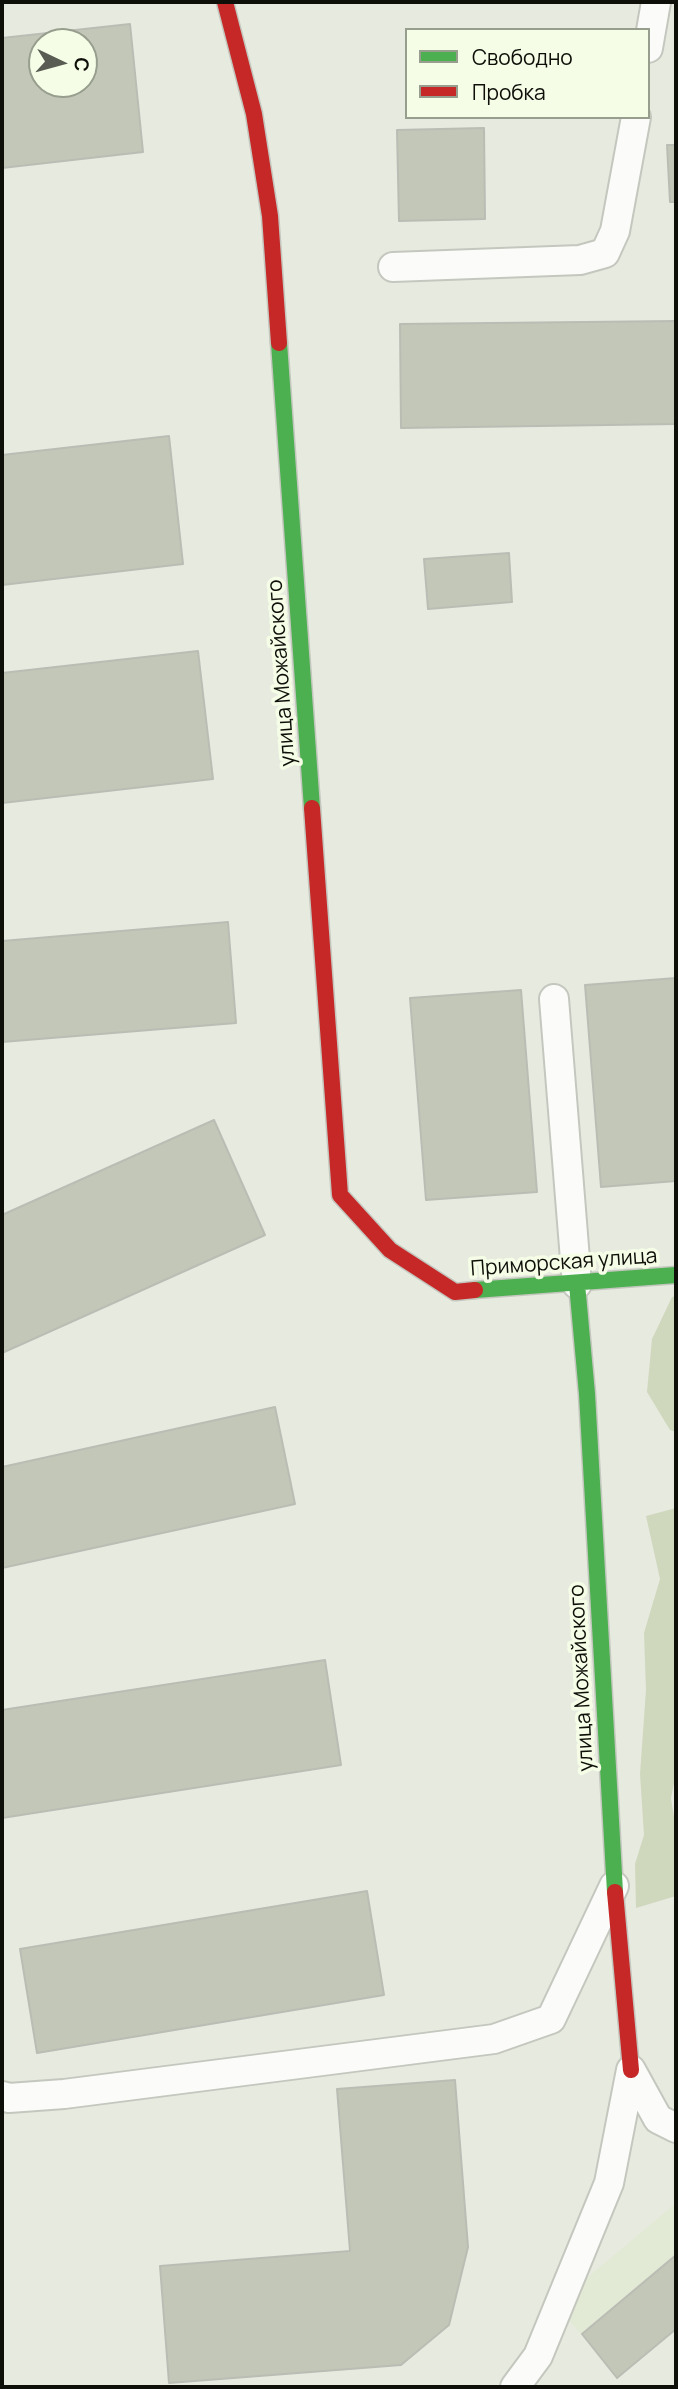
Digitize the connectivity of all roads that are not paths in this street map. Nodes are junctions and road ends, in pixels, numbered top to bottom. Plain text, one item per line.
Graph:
1 (225, 2) edge
2 (656, 2) edge
3 (650, 36) edge
4 (636, 119) edge
5 (393, 267) dead end
6 (554, 999) dead end
7 (676, 1275) edge
8 (576, 1284) junction
9 (455, 1292) joint
10 (614, 1886) junction
11 (631, 2070) junction
12 (2, 2096) edge
13 (676, 2128) edge
14 (515, 2387) edge

1 - 9 main road, улица Можайского
2 - 3 lane
4 - 5 lane
6 - 8 lane
7 - 8 main road, Приморская улица
8 - 9 main road, Приморская улица
8 - 10 main road, улица Можайского
10 - 11 main road, улица Можайского
10 - 12 lane
11 - 13 lane
11 - 14 lane

